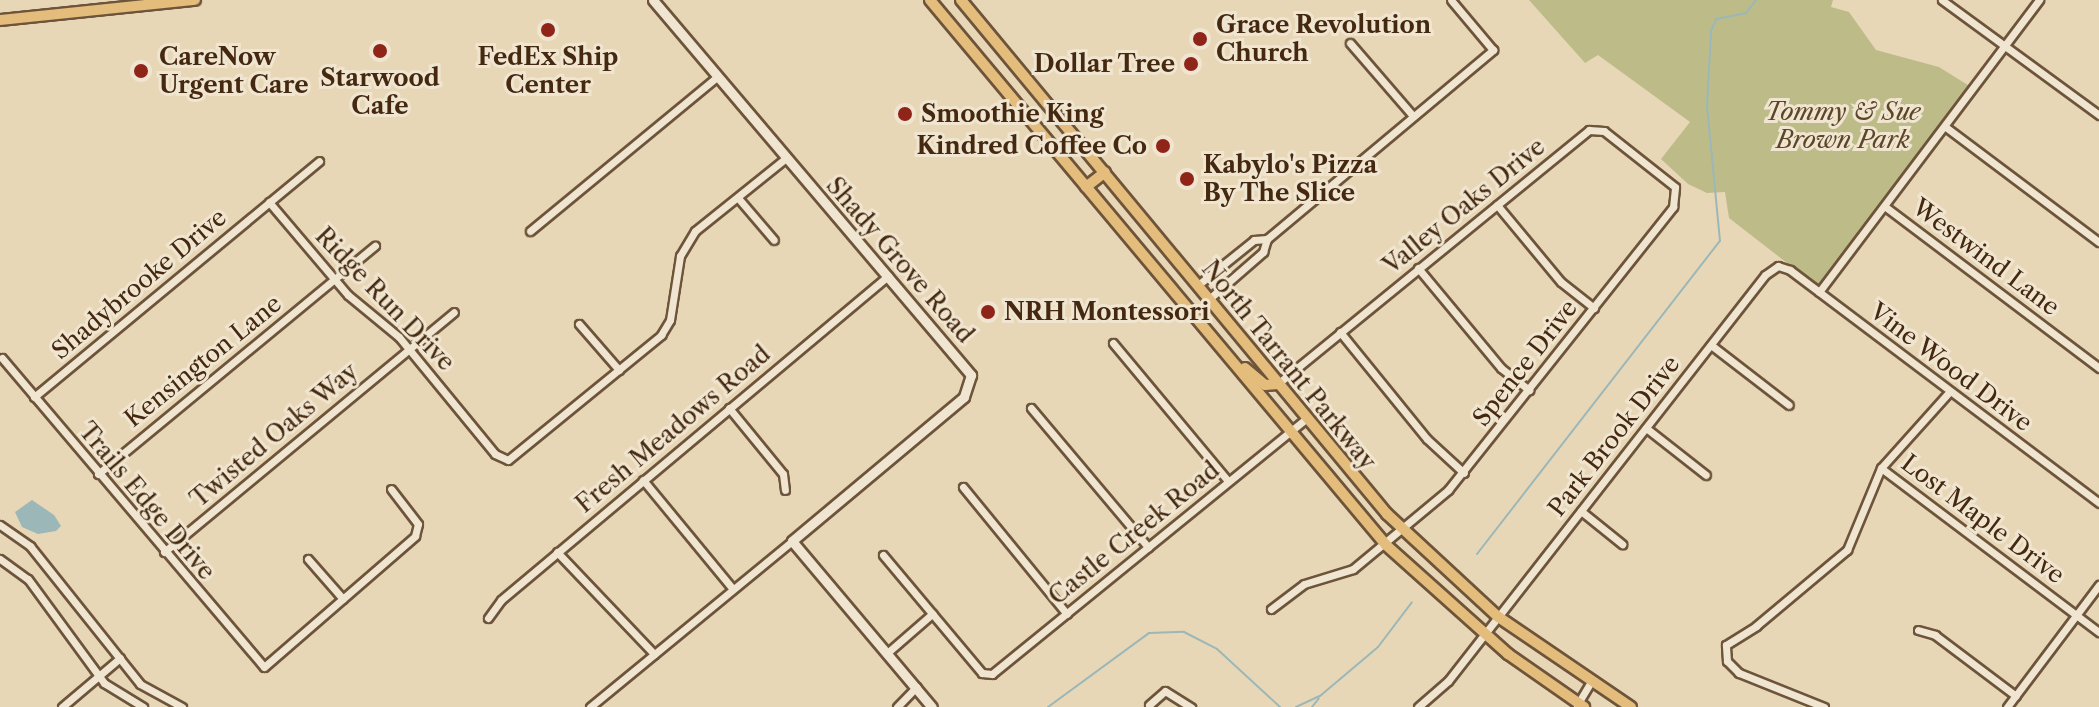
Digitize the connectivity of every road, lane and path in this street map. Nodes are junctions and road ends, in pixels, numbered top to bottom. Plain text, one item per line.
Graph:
1 (195, 0) edge
2 (653, 0) edge
3 (930, 0) edge
4 (961, 0) edge
5 (1451, 0) edge
6 (1942, 0) edge
7 (2039, 0) edge
8 (0, 20) edge
9 (1350, 43) dead end
10 (2008, 46) junction
11 (717, 77) junction
12 (2099, 115) edge
13 (1413, 116) junction
14 (1947, 128) junction
15 (786, 158) junction
16 (319, 161) dead end
17 (1105, 172) junction
18 (1086, 187) junction
19 (1677, 191) joint
20 (738, 198) junction
21 (269, 202) junction
22 (1497, 205) junction
23 (1887, 208) junction
24 (530, 231) dead end
25 (1267, 239) junction
26 (774, 240) dead end
27 (2099, 242) edge
28 (375, 246) dead end
29 (1236, 255) junction
30 (1778, 266) joint
31 (1246, 267) junction
32 (1418, 268) junction
33 (888, 276) junction
34 (333, 280) junction
35 (1198, 285) junction
36 (1819, 292) junction
37 (1209, 299) junction
38 (1594, 308) junction
39 (454, 312) dead end
40 (579, 324) dead end
41 (1340, 332) junction
42 (1212, 337) junction
43 (1113, 343) dead end
44 (1711, 345) junction
45 (410, 349) junction
46 (2, 358) dead end
47 (2099, 368) edge
48 (619, 370) junction
49 (1278, 384) junction
50 (1529, 390) junction
51 (1950, 391) junction
52 (34, 397) junction
53 (1789, 405) dead end
54 (729, 408) junction
55 (1031, 408) dead end
56 (1306, 419) junction
57 (1646, 428) junction
58 (1290, 432) junction
59 (1881, 468) junction
60 (1464, 473) junction
61 (98, 474) junction
62 (1706, 475) dead end
63 (643, 480) junction
64 (1228, 481) junction
65 (963, 487) dead end
66 (391, 489) dead end
67 (785, 490) dead end
68 (2099, 503) edge
69 (1581, 511) junction
70 (0, 525) edge
71 (1403, 531) junction
72 (792, 541) junction
73 (1622, 544) dead end
74 (1386, 545) junction
75 (1148, 547) junction
76 (164, 552) junction
77 (557, 552) junction
78 (883, 555) dead end
79 (0, 559) edge
80 (308, 559) dead end
81 (2099, 585) edge
82 (733, 589) junction
83 (343, 599) junction
84 (1271, 609) dead end
85 (932, 614) junction
86 (1067, 614) junction
87 (2076, 614) junction
88 (1497, 616) junction
89 (488, 618) dead end
90 (1918, 630) dead end
91 (2099, 632) edge
92 (1484, 633) junction
93 (887, 653) junction
94 (654, 654) junction
95 (120, 658) junction
96 (98, 676) junction
97 (1590, 683) junction
98 (916, 687) junction
99 (2016, 696) junction
100 (1149, 706) edge
101 (1579, 706) edge
102 (62, 707) edge
103 (143, 707) edge
104 (182, 707) edge
105 (590, 707) edge
106 (897, 707) edge
107 (932, 707) edge
108 (1191, 707) edge
109 (1418, 707) edge
110 (1631, 707) edge
111 (1824, 707) edge
112 (2007, 707) edge

1 - 8 main road
2 - 11 street, Shady Grove Road
3 - 18 main road, North Tarrant Parkway
4 - 17 main road, North Tarrant Parkway
5 - 13 street
6 - 10 street
7 - 10 street
9 - 13 street
10 - 12 street
10 - 14 street
11 - 15 street, Shady Grove Road
11 - 24 street
13 - 25 street
14 - 23 street
14 - 27 street
15 - 20 street
15 - 33 street, Shady Grove Road
16 - 21 street, Shadybrooke Drive
17 - 18 main road
17 - 35 main road, North Tarrant Parkway
18 - 42 main road, North Tarrant Parkway
19 - 22 street, Valley Oaks Drive
19 - 38 street, Spence Drive
20 - 26 street
20 - 48 street
21 - 34 street, Ridge Run Drive
21 - 52 street, Shadybrooke Drive
22 - 32 street, Valley Oaks Drive
22 - 38 street
23 - 36 street
23 - 47 street, Westwind Lane
25 - 29 street
25 - 31 street
28 - 34 street, Kensington Lane
29 - 31 street
29 - 35 street
30 - 36 street, Vine Wood Drive
30 - 44 street, Park Brook Drive
31 - 37 street
32 - 41 street, Valley Oaks Drive
32 - 50 street
33 - 54 street, Fresh Meadows Road
33 - 72 street, Shady Grove Road
34 - 45 street, Ridge Run Drive
34 - 61 street, Kensington Lane
35 - 37 main road, North Tarrant Parkway
36 - 51 street, Vine Wood Drive
37 - 49 main road, North Tarrant Parkway
38 - 50 street, Spence Drive
39 - 45 street, Twisted Oaks Way
40 - 48 street
41 - 49 street, Valley Oaks Drive
41 - 60 street
42 - 49 main road
42 - 58 main road, North Tarrant Parkway
43 - 64 street
44 - 53 street
44 - 57 street, Park Brook Drive
45 - 48 street, Ridge Run Drive
45 - 76 street, Twisted Oaks Way
46 - 52 street, Trails Edge Drive
49 - 56 main road, North Tarrant Parkway
50 - 60 street, Spence Drive
51 - 59 street
51 - 68 street, Vine Wood Drive
52 - 61 street, Trails Edge Drive
54 - 63 street, Fresh Meadows Road
54 - 67 street
55 - 75 street
56 - 58 street, Castle Creek Road
56 - 71 main road, North Tarrant Parkway
57 - 62 street
57 - 69 street, Park Brook Drive
58 - 64 street, Castle Creek Road
58 - 74 main road, North Tarrant Parkway
59 - 87 street, Lost Maple Drive
59 - 111 street
60 - 71 street, Spence Drive
61 - 76 street, Trails Edge Drive
63 - 77 street, Fresh Meadows Road
63 - 82 street
64 - 75 street, Castle Creek Road
65 - 86 street
66 - 83 street
69 - 73 street
69 - 88 street, Park Brook Drive
70 - 95 street
71 - 74 street, Spence Drive
71 - 88 main road, North Tarrant Parkway
72 - 82 street
72 - 93 street
74 - 84 street, Spence Drive
74 - 92 main road, North Tarrant Parkway
75 - 86 street, Castle Creek Road
76 - 83 street, Trails Edge Drive
77 - 89 street, Fresh Meadows Road
77 - 94 street
78 - 85 street
79 - 96 street
80 - 83 street
81 - 87 street
82 - 94 street
85 - 86 street, Castle Creek Road
85 - 93 street
87 - 91 street, Lost Maple Drive
87 - 99 street
88 - 92 street, Park Brook Drive
88 - 97 main road, North Tarrant Parkway
90 - 99 street
92 - 101 main road, North Tarrant Parkway
92 - 109 street, Park Brook Drive
93 - 98 street
94 - 105 street
95 - 96 street
95 - 104 street
96 - 102 street
96 - 103 street
97 - 101 street
97 - 110 main road, North Tarrant Parkway
98 - 106 street
98 - 107 street
99 - 112 street
100 - 108 street

